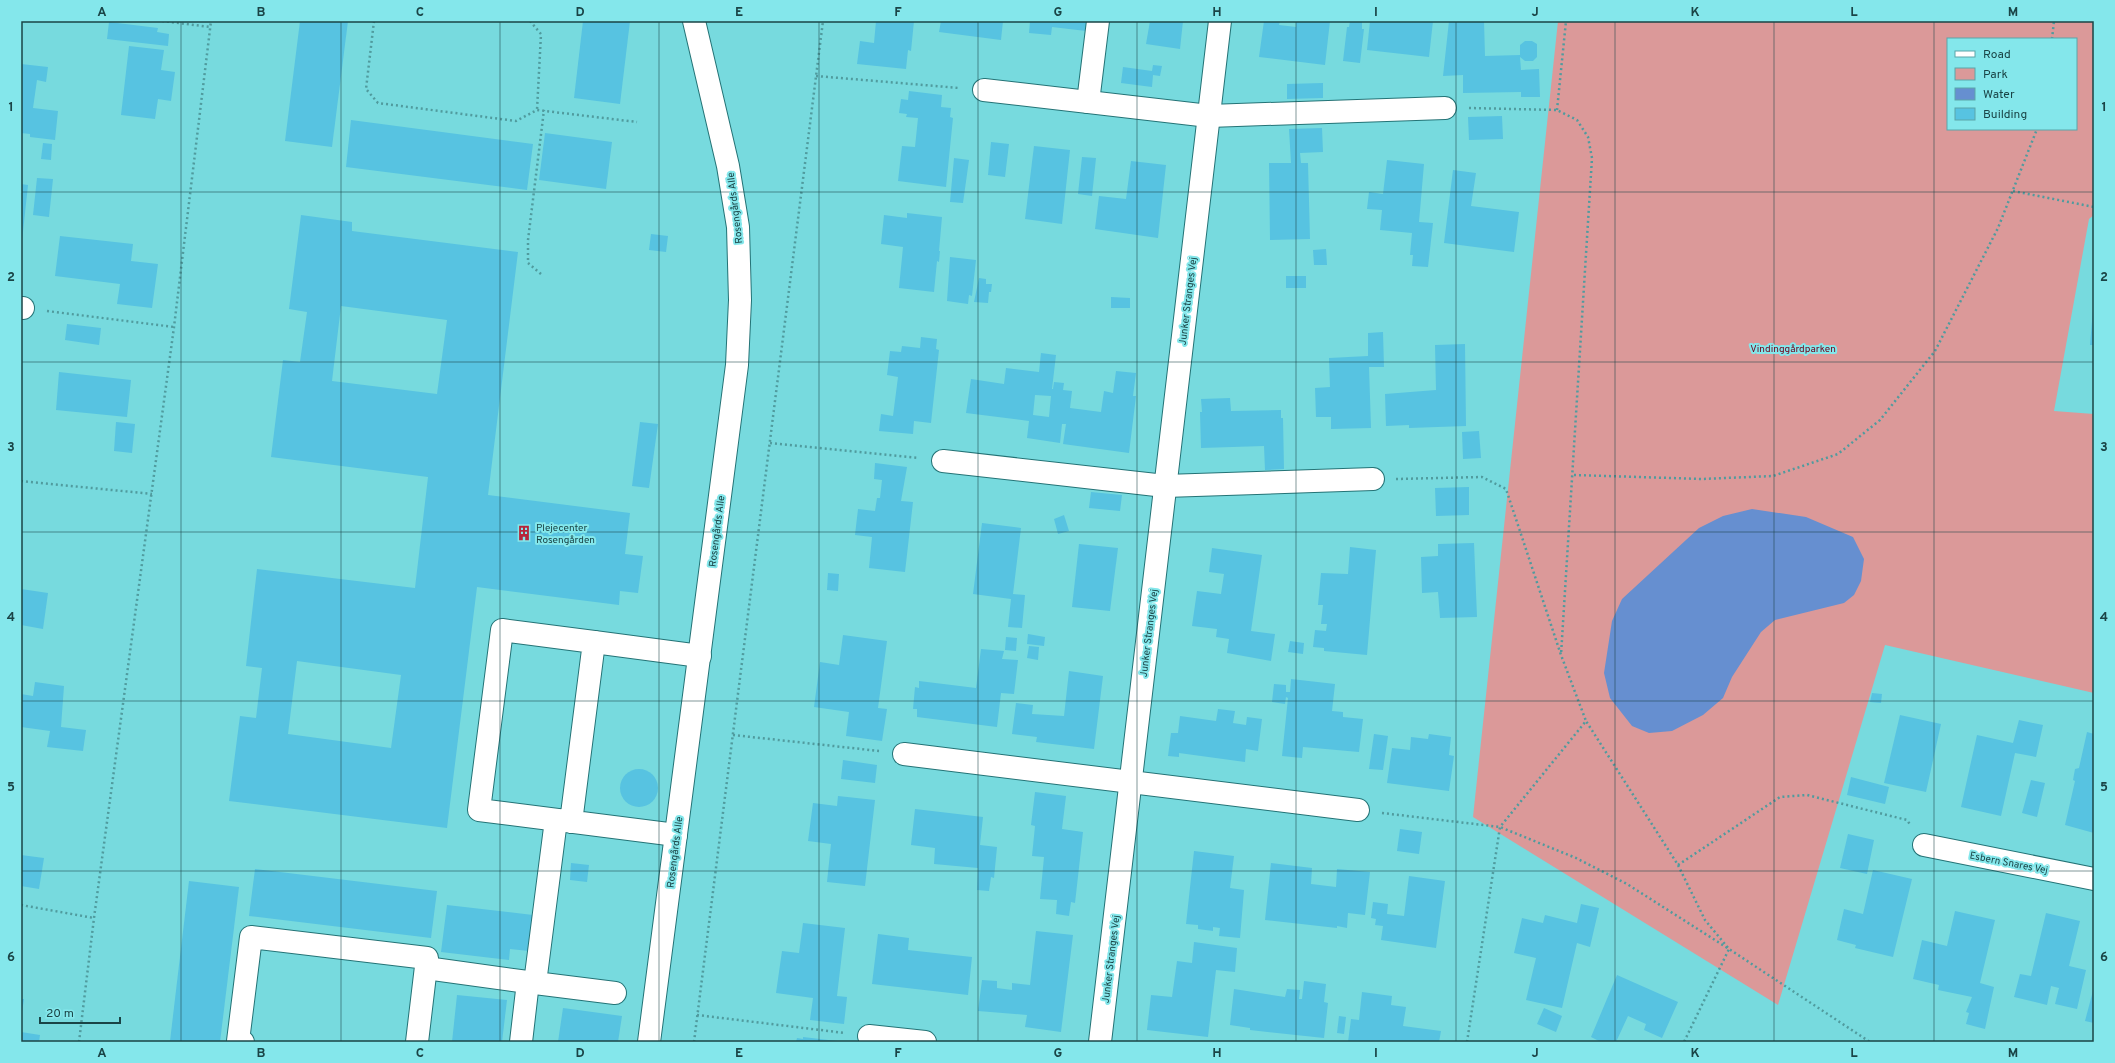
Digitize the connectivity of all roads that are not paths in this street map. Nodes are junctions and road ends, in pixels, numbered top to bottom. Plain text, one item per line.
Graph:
1 (694, 21) edge
2 (1098, 21) edge
3 (1220, 21) edge
4 (984, 90) road end
5 (1088, 102) junction
6 (1446, 108) road end
7 (1208, 116) junction
8 (943, 461) road end
9 (1373, 479) road end
10 (1165, 486) junction
11 (594, 642) junction
12 (700, 656) junction
13 (904, 754) road end
14 (1131, 781) junction
15 (1358, 810) road end
16 (564, 821) junction
17 (676, 835) junction
18 (1924, 845) road end
19 (2094, 879) edge
20 (426, 968) junction
21 (532, 982) junction
22 (616, 993) dead end
23 (869, 1036) road end
24 (243, 1042) edge
25 (417, 1042) edge
26 (521, 1042) edge
27 (649, 1042) edge
28 (925, 1042) edge
29 (1100, 1042) edge

1 - 12 street, Rosengårds Alle
2 - 5 street
3 - 7 street, Junker Stranges Vej
4 - 5 street
5 - 7 street
6 - 7 street
7 - 10 street, Junker Stranges Vej
8 - 10 street
9 - 10 street
10 - 14 street, Junker Stranges Vej
11 - 12 street
11 - 16 street
11 - 16 street
12 - 17 street, Rosengårds Alle
13 - 14 street
14 - 15 street
14 - 29 street, Junker Stranges Vej
16 - 17 street
16 - 21 street
17 - 27 street, Rosengårds Alle
18 - 19 street, Esbern Snares Vej
20 - 21 street
20 - 24 street
20 - 25 street
21 - 22 street
21 - 26 street
23 - 28 street

